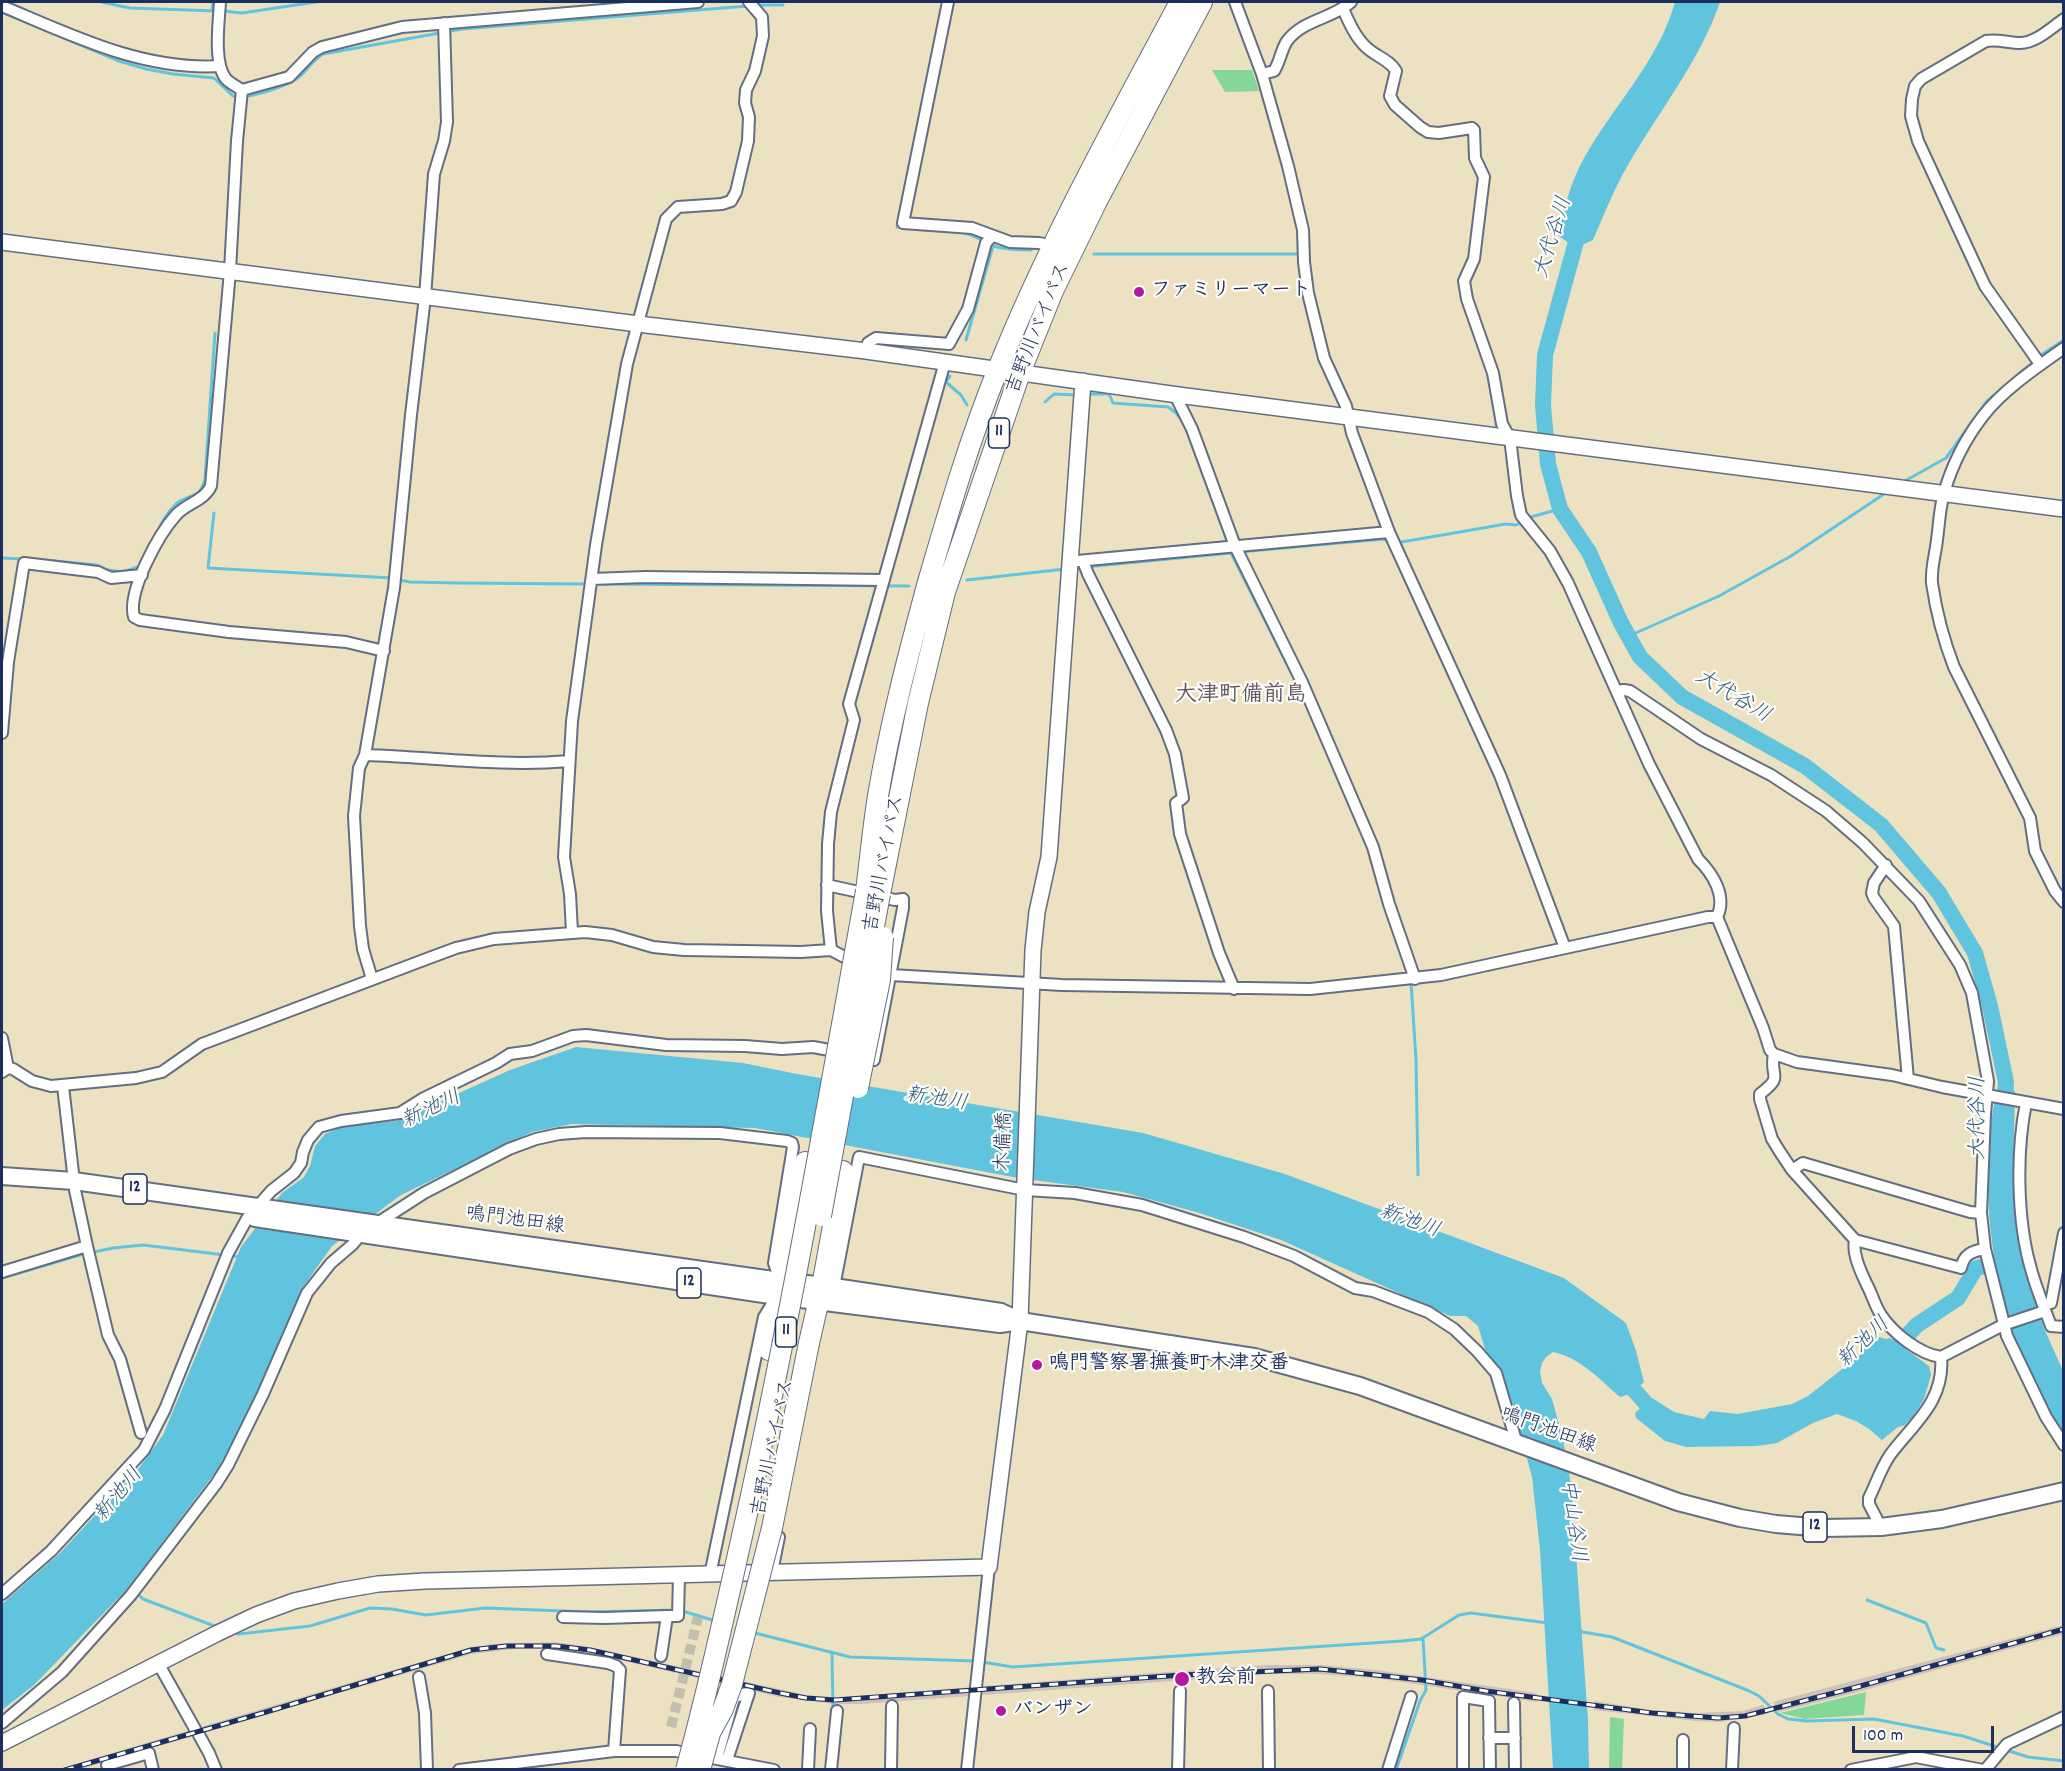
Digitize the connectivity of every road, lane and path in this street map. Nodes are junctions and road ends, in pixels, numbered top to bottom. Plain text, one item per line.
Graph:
1 (220, 2) edge
2 (698, 2) edge
3 (749, 2) edge
4 (948, 2) edge
5 (1180, 2) edge
6 (1202, 2) edge
7 (1235, 2) edge
8 (1351, 2) edge
9 (2, 6) edge
10 (1342, 9) junction
11 (2064, 19) edge
12 (444, 23) junction
13 (220, 66) junction
14 (1262, 74) junction
15 (242, 90) junction
16 (990, 239) junction
17 (2, 242) edge
18 (1054, 246) junction
19 (230, 271) junction
20 (425, 297) junction
21 (639, 324) junction
22 (2064, 348) edge
23 (866, 351) junction
24 (945, 362) junction
25 (2040, 364) junction
26 (998, 369) junction
27 (1020, 373) junction
28 (1083, 381) junction
29 (1178, 395) junction
30 (1350, 418) junction
31 (1515, 438) junction
32 (1944, 494) junction
33 (2064, 509) edge
34 (1389, 532) junction
35 (1235, 546) junction
36 (1077, 561) junction
37 (142, 575) junction
38 (592, 579) junction
39 (884, 580) junction
40 (384, 651) junction
41 (1617, 691) junction
42 (2, 733) edge
43 (365, 755) junction
44 (569, 761) junction
45 (1886, 865) junction
46 (827, 885) junction
47 (873, 892) junction
48 (2064, 902) edge
49 (1717, 918) junction
50 (572, 932) junction
51 (1564, 948) junction
52 (831, 950) junction
53 (891, 975) junction
54 (372, 979) junction
55 (1415, 979) junction
56 (1033, 983) junction
57 (1234, 989) junction
58 (2, 1038) edge
59 (1774, 1054) junction
60 (5, 1070) edge
61 (1908, 1079) junction
62 (63, 1086) junction
63 (1990, 1096) junction
64 (2022, 1102) junction
65 (2064, 1109) edge
66 (1792, 1170) junction
67 (2, 1176) edge
68 (75, 1185) junction
69 (2, 1186) edge
70 (1026, 1187) junction
71 (258, 1213) junction
72 (1981, 1213) junction
73 (367, 1228) junction
74 (2064, 1233) edge
75 (1855, 1240) junction
76 (87, 1246) junction
77 (1988, 1259) junction
78 (2, 1272) edge
79 (779, 1289) junction
80 (825, 1291) junction
81 (2043, 1310) junction
82 (1020, 1321) junction
83 (2006, 1325) junction
84 (2064, 1327) edge
85 (1941, 1358) junction
86 (141, 1433) dead end
87 (1520, 1444) junction
88 (2064, 1445) edge
89 (2064, 1491) edge
90 (1881, 1527) junction
91 (989, 1567) junction
92 (772, 1572) junction
93 (710, 1575) junction
94 (679, 1576) junction
95 (2, 1594) edge
96 (667, 1616) junction
97 (563, 1617) dead end
98 (547, 1654) dead end
99 (661, 1656) dead end
100 (158, 1663) junction
101 (419, 1677) dead end
102 (1180, 1691) dead end
103 (1268, 1691) dead end
104 (1411, 1697) dead end
105 (1514, 1703) dead end
106 (892, 1706) dead end
107 (837, 1711) dead end
108 (2064, 1717) edge
109 (2, 1723) edge
110 (1734, 1728) dead end
111 (810, 1729) dead end
112 (704, 1731) junction
113 (1490, 1738) junction
114 (1515, 1738) junction
115 (1683, 1740) dead end
116 (2, 1741) edge
117 (614, 1751) junction
118 (722, 1759) junction
119 (112, 1766) edge
120 (153, 1770) edge
121 (216, 1770) edge
122 (427, 1770) edge
123 (459, 1770) edge
124 (686, 1770) edge
125 (700, 1770) edge
126 (774, 1770) edge
127 (807, 1770) edge
128 (831, 1770) edge
129 (891, 1770) edge
130 (967, 1770) edge
131 (1178, 1770) edge
132 (1269, 1770) edge
133 (1388, 1770) edge
134 (1463, 1770) edge
135 (1490, 1770) edge
136 (1515, 1770) edge
137 (1683, 1770) edge
138 (1732, 1770) edge
139 (1851, 1770) edge
140 (1984, 1770) edge

1 - 13 street
2 - 12 street
3 - 21 street
4 - 16 street
5 - 18 highway, 吉野川バイパス / 11
6 - 27 highway, 吉野川バイパス / 11
7 - 14 street
8 - 10 street
9 - 13 street
10 - 14 street
10 - 31 street
11 - 25 street
12 - 15 street
12 - 20 street
13 - 15 street
14 - 30 street
15 - 19 street
16 - 18 street
16 - 23 street
17 - 19 street
18 - 26 highway, 吉野川バイパス / 11
19 - 20 street
19 - 37 street
20 - 21 street
20 - 40 street
21 - 23 street
21 - 38 street
22 - 25 street
23 - 24 street
24 - 26 street
24 - 39 street
25 - 32 street
26 - 27 street
26 - 47 highway, 吉野川バイパス / 11
27 - 28 street
27 - 47 highway, 吉野川バイパス / 11
28 - 29 street
28 - 36 street, 木備橋
29 - 30 street
29 - 35 street
30 - 31 street
30 - 34 street
31 - 32 street
31 - 41 street
32 - 33 street
32 - 48 street
34 - 35 street
34 - 51 street
35 - 36 street
35 - 55 street
36 - 56 street, 木備橋
36 - 57 street
37 - 40 street
37 - 42 street
38 - 39 street
38 - 44 street
39 - 46 street
40 - 43 street
41 - 45 street
41 - 49 street
43 - 44 street
43 - 54 street
44 - 50 street
45 - 61 street
45 - 63 street
46 - 52 street
46 - 53 street
47 - 79 highway
47 - 80 highway, 11, bridge
47 - 112 highway, 吉野川バイパス / 11, bridge
49 - 51 street
49 - 59 street
50 - 52 street
50 - 54 street
51 - 55 street
52 - 53 street
53 - 56 street
53 - 71 street
54 - 62 street
55 - 57 street
56 - 57 street
56 - 70 street, 木備橋
58 - 60 street
59 - 61 street
59 - 66 street
60 - 62 street
61 - 63 street
62 - 68 street
63 - 64 street
63 - 72 street
64 - 65 street
64 - 81 street
66 - 72 street
66 - 75 street
67 - 68 main road, 鳴門池田線 / 12
68 - 69 main road, 鳴門池田線 / 12
68 - 71 main road, 鳴門池田線 / 12
68 - 76 street
70 - 80 street
70 - 82 street, 木備橋
70 - 87 street
71 - 73 main road, 鳴門池田線 / 12
71 - 95 street
72 - 77 street
73 - 79 main road, 鳴門池田線 / 12
73 - 79 street
73 - 109 street
74 - 81 street
75 - 77 street
75 - 85 street
76 - 78 street
76 - 86 street
77 - 83 street
79 - 80 main road, 鳴門池田線 / 12
79 - 93 street
79 - 112 highway, bridge
80 - 82 main road, 鳴門池田線 / 12
80 - 92 street
80 - 112 highway, bridge
81 - 83 street
81 - 84 street
82 - 87 main road, 鳴門池田線 / 12
82 - 91 street, 木備橋
83 - 85 street
83 - 88 street
85 - 90 street
87 - 90 main road, 鳴門池田線 / 12
89 - 90 main road, 鳴門池田線 / 12
91 - 92 street
91 - 130 street
92 - 93 street
93 - 94 street
94 - 96 street
94 - 100 street
96 - 97 street
96 - 99 street
98 - 117 street
100 - 116 street
100 - 121 street
101 - 122 street
102 - 131 street
103 - 132 street
104 - 133 street
105 - 114 street
106 - 129 street
107 - 128 street
108 - 140 street
110 - 138 street
111 - 127 street
112 - 124 highway, 吉野川バイパス / 11, bridge
112 - 125 highway, 吉野川バイパス / 11, bridge
113 - 114 street
113 - 134 street
113 - 135 street
114 - 136 street
115 - 137 street
117 - 118 street
117 - 123 street
118 - 118 street
118 - 126 street
119 - 120 street
139 - 140 street

